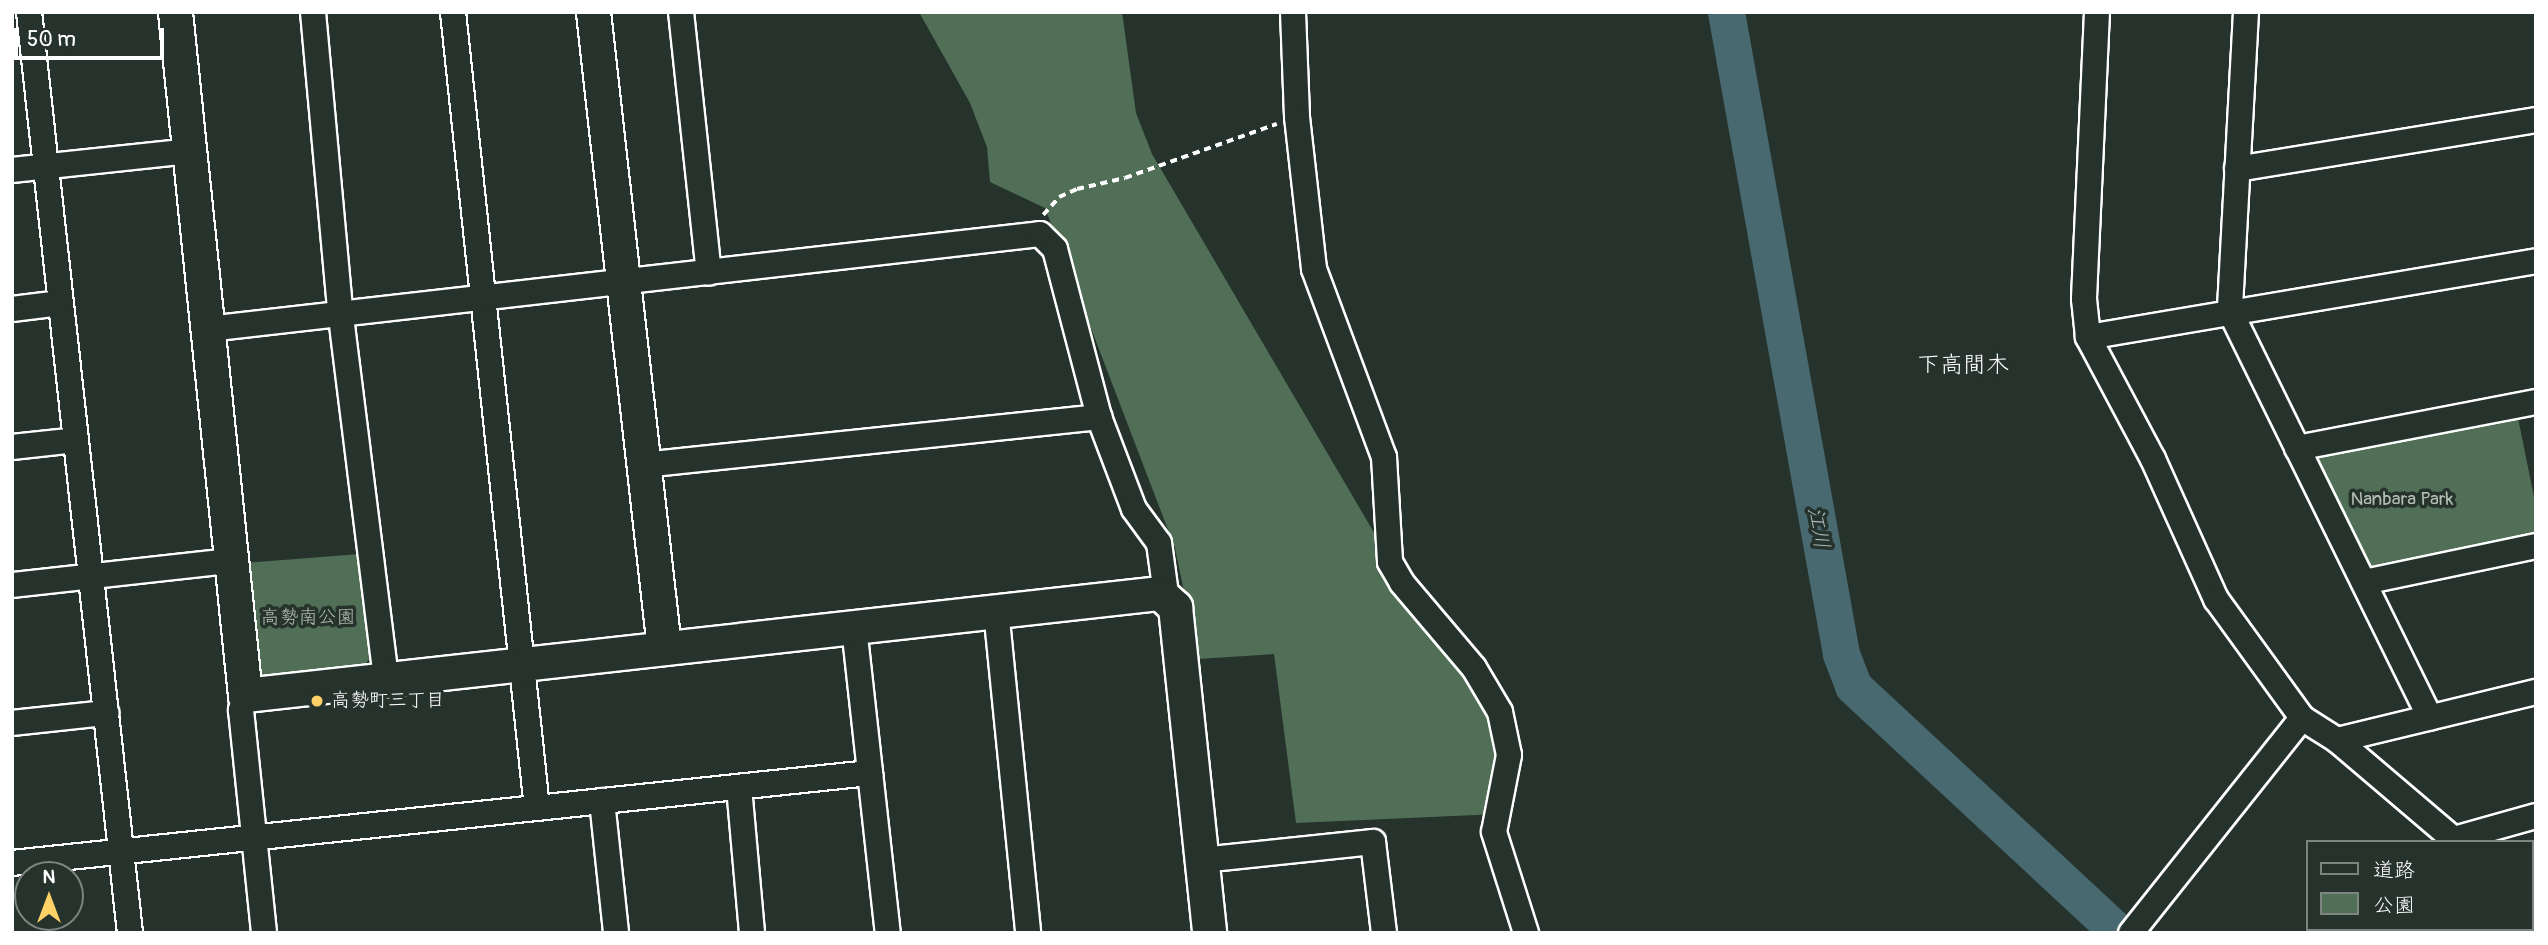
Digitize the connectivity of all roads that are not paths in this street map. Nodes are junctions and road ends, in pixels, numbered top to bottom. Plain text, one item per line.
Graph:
1 (175, 12) edge
2 (313, 12) edge
3 (453, 12) edge
4 (593, 12) edge
5 (681, 12) edge
6 (1293, 12) edge
7 (2097, 12) edge
8 (2246, 12) edge
9 (24, 25) edge
10 (2536, 120) edge
11 (189, 150) junction
12 (46, 166) junction
13 (2237, 169) junction
14 (12, 170) edge
15 (2536, 261) edge
16 (709, 274) junction
17 (623, 284) junction
18 (484, 300) junction
19 (61, 303) junction
20 (12, 309) edge
21 (2230, 310) junction
22 (341, 317) junction
23 (208, 329) junction
24 (2088, 337) junction
25 (2536, 402) edge
26 (1099, 417) junction
27 (76, 440) junction
28 (12, 447) edge
29 (2297, 448) junction
30 (643, 465) junction
31 (2536, 546) edge
32 (230, 561) junction
33 (91, 577) junction
34 (2364, 582) junction
35 (12, 585) edge
36 (1166, 594) junction
37 (996, 610) junction
38 (854, 627) junction
39 (664, 648) junction
40 (522, 666) junction
41 (386, 679) junction
42 (2536, 692) edge
43 (245, 695) junction
44 (106, 713) junction
45 (2302, 718) junction
46 (2430, 718) junction
47 (12, 723) edge
48 (2337, 740) junction
49 (870, 773) junction
50 (739, 787) junction
51 (602, 801) junction
52 (537, 808) junction
53 (2536, 816) edge
54 (254, 838) junction
55 (2454, 840) edge
56 (2458, 840) edge
57 (121, 852) junction
58 (1202, 860) junction
59 (12, 863) edge
60 (2134, 929) edge
61 (130, 933) edge
62 (264, 933) edge
63 (616, 933) edge
64 (752, 933) edge
65 (888, 933) edge
66 (1028, 933) edge
67 (1209, 933) edge
68 (1384, 933) edge
69 (1526, 933) edge

1 - 11 street
2 - 22 street
3 - 18 street
4 - 17 street
5 - 16 street
6 - 69 street
7 - 24 street
8 - 13 street
9 - 12 street
10 - 13 street
11 - 12 street
11 - 23 street
12 - 14 street
12 - 19 street
13 - 21 street
15 - 21 street
16 - 17 street
16 - 26 street
17 - 18 street
17 - 30 street
18 - 22 street
18 - 40 street
19 - 20 street
19 - 27 street
21 - 24 street
21 - 29 street
22 - 23 street
22 - 41 street
23 - 32 street
24 - 45 street
25 - 29 street
26 - 30 street
26 - 36 street
27 - 28 street
27 - 33 street
29 - 34 street
30 - 39 street
31 - 34 street
32 - 33 street
32 - 43 street
33 - 35 street
33 - 44 street
34 - 46 street
36 - 37 street
36 - 58 street
37 - 38 street
37 - 66 street
38 - 39 street
38 - 49 street
39 - 40 street
40 - 41 street
40 - 52 street
41 - 43 street
42 - 46 street
43 - 54 street
44 - 47 street
44 - 57 street
45 - 48 street
45 - 60 street
46 - 48 street
48 - 55 street
49 - 50 street
49 - 65 street
50 - 51 street
50 - 64 street
51 - 52 street
51 - 63 street
52 - 54 street
53 - 56 street
54 - 57 street
54 - 62 street
57 - 59 street
57 - 61 street
58 - 67 street
58 - 68 street

